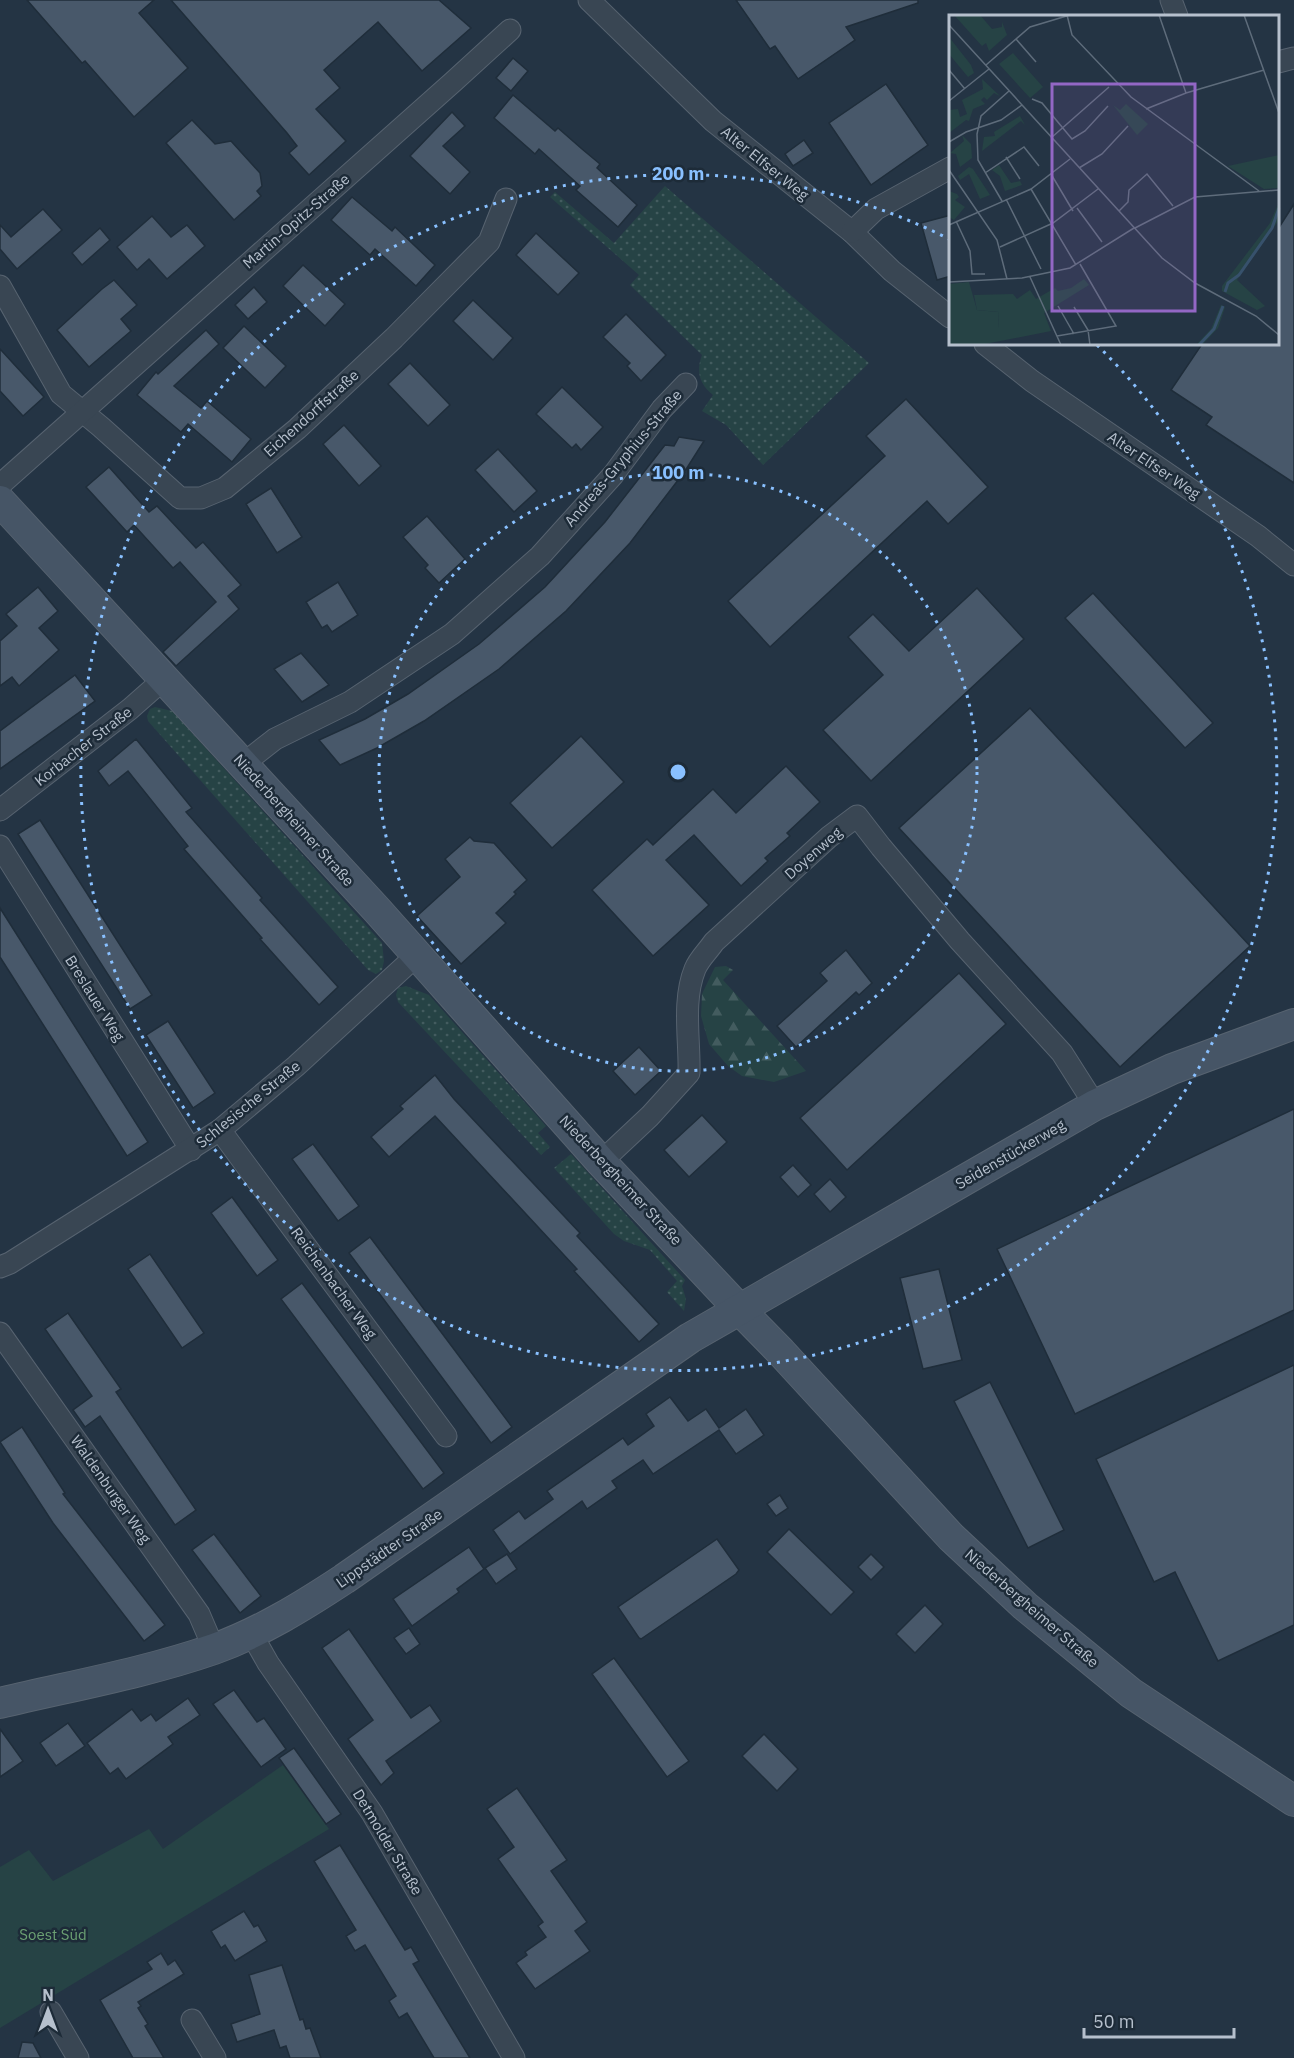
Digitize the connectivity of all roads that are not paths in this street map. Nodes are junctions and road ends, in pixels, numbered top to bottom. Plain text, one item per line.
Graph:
1 (589, 0) edge
2 (1171, 0) edge
3 (1177, 15) edge
4 (510, 30) dead end
5 (1294, 58) edge
6 (1279, 62) edge
7 (949, 169) edge
8 (506, 199) dead end
9 (852, 232) junction
10 (0, 286) edge
11 (949, 314) edge
12 (986, 345) edge
13 (686, 384) dead end
14 (81, 411) junction
15 (0, 484) edge
16 (0, 501) edge
17 (1294, 565) edge
18 (164, 679) junction
19 (243, 764) junction
20 (0, 810) edge
21 (0, 846) edge
22 (417, 955) junction
23 (1294, 1024) edge
24 (1095, 1105) junction
25 (220, 1130) junction
26 (191, 1150) junction
27 (601, 1162) junction
28 (0, 1267) edge
29 (740, 1310) junction
30 (0, 1333) edge
31 (447, 1436) dead end
32 (251, 1633) junction
33 (214, 1649) junction
34 (0, 1703) edge
35 (1294, 1802) edge
36 (51, 2012) dead end
37 (192, 2020) dead end
38 (78, 2058) edge
39 (216, 2058) edge
40 (514, 2058) edge

1 - 9 street, Alter Elfser Weg
2 - 3 street
4 - 14 street, Martin-Opitz-Straße
5 - 6 street
7 - 9 street
8 - 14 street, Eichendorffstraße
9 - 11 street, Alter Elfser Weg
10 - 14 street
12 - 17 street, Alter Elfser Weg
13 - 19 street, Andreas-Gryphius-Straße
14 - 15 street, Martin-Opitz-Straße
16 - 18 main road, Niederbergheimer Straße
18 - 19 main road, Niederbergheimer Straße
18 - 20 street, Korbacher Straße
19 - 22 main road, Niederbergheimer Straße
21 - 26 street, Breslauer Weg
22 - 25 street, Schlesische Straße
22 - 27 main road, Niederbergheimer Straße
23 - 24 main road, Seidenstückerweg
24 - 27 street, Doyenweg
24 - 29 main road, Seidenstückerweg
25 - 26 street, Schlesische Straße
25 - 31 street, Reichenbacher Weg
26 - 28 street, Schlesische Straße
27 - 29 main road, Niederbergheimer Straße
29 - 32 main road, Lippstädter Straße
29 - 35 main road, Niederbergheimer Straße
30 - 33 street, Waldenburger Weg
32 - 33 main road, Lippstädter Straße
32 - 40 street, Detmolder Straße
33 - 34 main road, Lippstädter Straße
36 - 38 street
37 - 39 street

